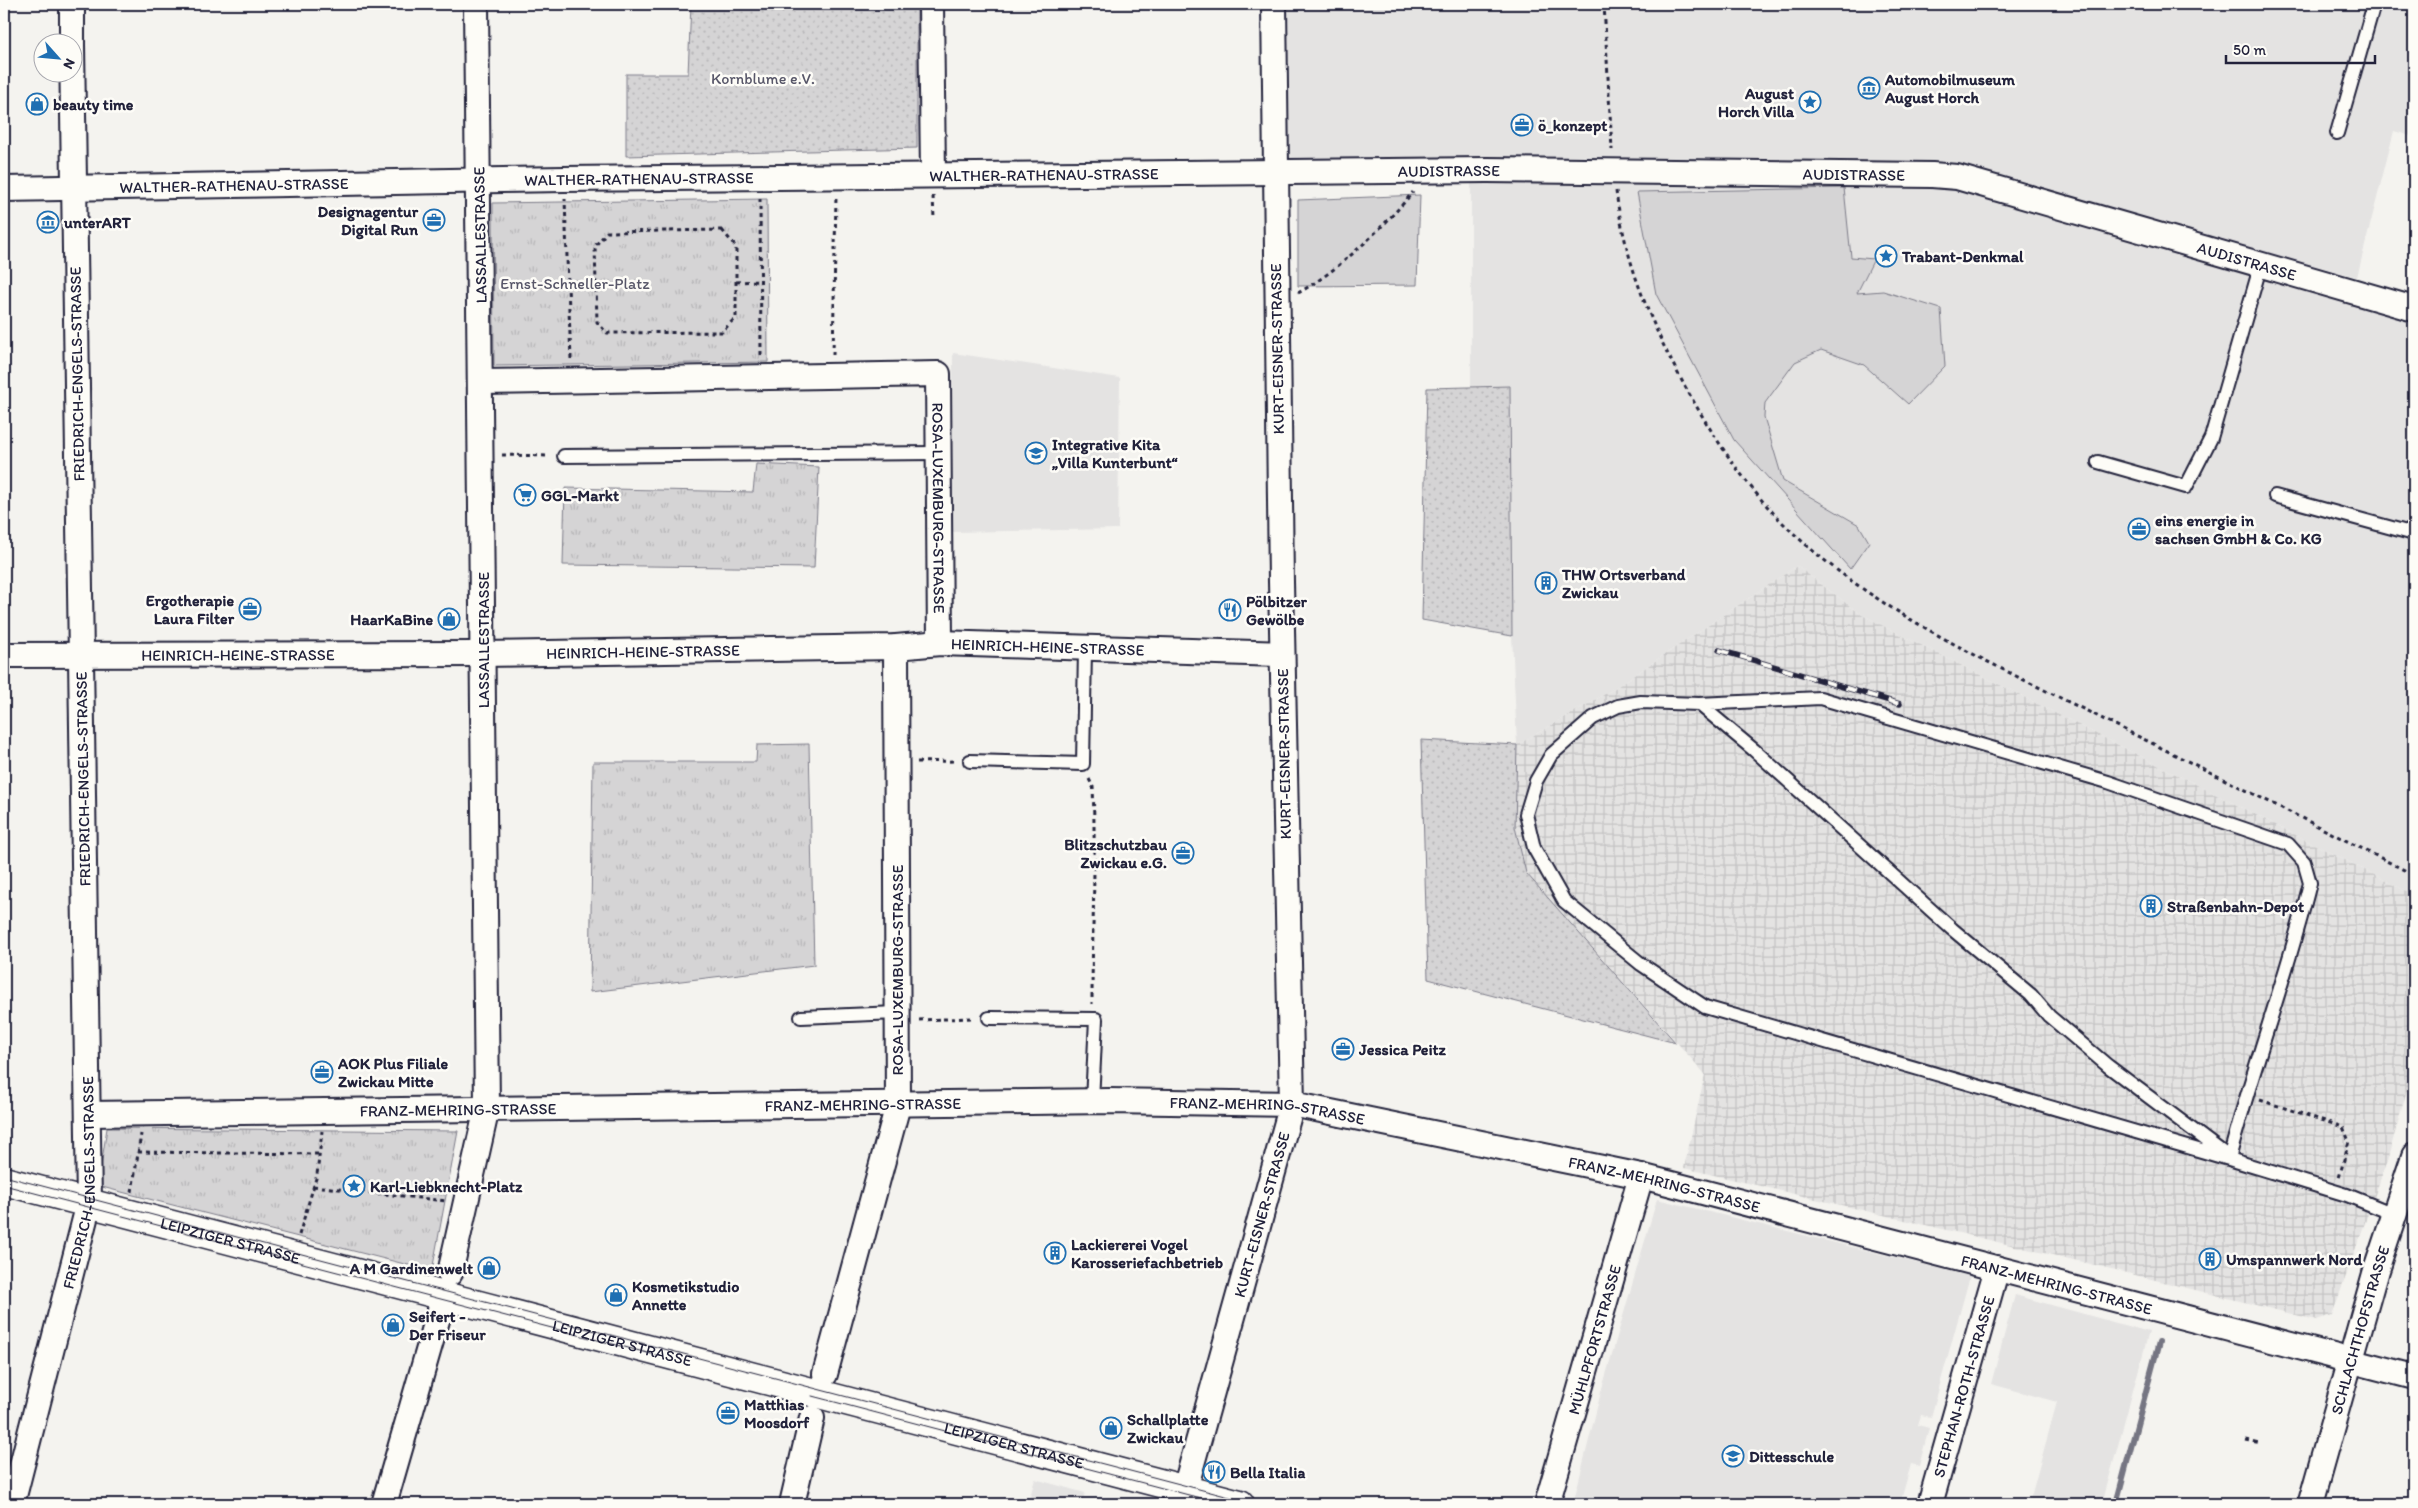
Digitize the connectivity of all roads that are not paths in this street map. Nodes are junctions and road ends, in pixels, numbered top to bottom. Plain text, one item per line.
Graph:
1 (72, 4) edge
2 (476, 4) edge
3 (931, 4) edge
4 (1274, 4) edge
5 (2374, 4) edge
6 (72, 32) edge
7 (73, 82) edge
8 (2337, 133) dead end
9 (1274, 173) junction
10 (933, 175) junction
11 (479, 181) junction
12 (75, 188) junction
13 (4, 189) edge
14 (2261, 264) junction
15 (2414, 309) edge
16 (481, 382) junction
17 (938, 453) junction
18 (564, 456) road end
19 (2098, 462) dead end
20 (2275, 496) dead end
21 (2414, 534) edge
22 (940, 643) junction
23 (896, 647) junction
24 (1085, 649) junction
25 (4, 654) edge
26 (81, 654) junction
27 (482, 654) junction
28 (1282, 654) junction
29 (1699, 704) junction
30 (970, 761) road end
31 (897, 1016) junction
32 (801, 1017) dead end
33 (988, 1018) road end
34 (1092, 1101) junction
35 (898, 1104) junction
36 (1292, 1104) junction
37 (487, 1108) junction
38 (88, 1114) junction
39 (2414, 1156) edge
40 (2230, 1159) junction
41 (1641, 1176) junction
42 (4, 1181) edge
43 (90, 1203) junction
44 (2396, 1214) junction
45 (1997, 1268) junction
46 (447, 1284) junction
47 (2350, 1362) junction
48 (825, 1374) dead end
49 (2414, 1378) edge
50 (812, 1418) dead end
51 (1185, 1490) junction
52 (12, 1504) edge
53 (384, 1504) edge
54 (792, 1504) edge
55 (1240, 1504) edge
56 (1547, 1504) edge
57 (1930, 1504) edge
58 (2310, 1504) edge

1 - 6 street, FRIEDRICH-ENGELS-STRASSE
2 - 11 street, LASSALLESTRASSE
3 - 10 street
4 - 9 street, KURT-EISNER-STRASSE
5 - 8 lane
7 - 12 street, FRIEDRICH-ENGELS-STRASSE
9 - 10 street, WALTHER-RATHENAU-STRASSE
9 - 14 street, AUDISTRASSE
9 - 28 street, KURT-EISNER-STRASSE
10 - 11 street, WALTHER-RATHENAU-STRASSE
11 - 12 street, WALTHER-RATHENAU-STRASSE
11 - 16 street, LASSALLESTRASSE
12 - 13 street, WALTHER-RATHENAU-STRASSE
12 - 26 street, FRIEDRICH-ENGELS-STRASSE
14 - 15 street, AUDISTRASSE
14 - 19 lane
16 - 17 street, ROSA-LUXEMBURG-STRASSE
16 - 27 street, LASSALLESTRASSE
17 - 18 lane
17 - 22 street, ROSA-LUXEMBURG-STRASSE
20 - 21 lane
22 - 23 street, HEINRICH-HEINE-STRASSE
22 - 24 street, HEINRICH-HEINE-STRASSE
23 - 27 street, HEINRICH-HEINE-STRASSE
23 - 31 street, ROSA-LUXEMBURG-STRASSE
24 - 28 street, HEINRICH-HEINE-STRASSE
24 - 30 lane
25 - 26 street, HEINRICH-HEINE-STRASSE
26 - 27 street, HEINRICH-HEINE-STRASSE
26 - 38 street, FRIEDRICH-ENGELS-STRASSE
27 - 37 street, LASSALLESTRASSE
28 - 36 street, KURT-EISNER-STRASSE
29 - 40 lane
29 - 40 lane
29 - 40 lane
31 - 32 lane
31 - 35 street, ROSA-LUXEMBURG-STRASSE
33 - 34 lane
34 - 35 street, FRANZ-MEHRING-STRASSE
34 - 36 street, FRANZ-MEHRING-STRASSE
35 - 37 street, FRANZ-MEHRING-STRASSE
35 - 48 street, ROSA-LUXEMBURG-STRASSE
36 - 41 street, FRANZ-MEHRING-STRASSE
36 - 51 street, KURT-EISNER-STRASSE
37 - 38 street, FRANZ-MEHRING-STRASSE
37 - 46 street, LASSALLESTRASSE
38 - 43 street, FRIEDRICH-ENGELS-STRASSE
39 - 44 street, SCHLACHTHOFSTRASSE
40 - 44 lane
41 - 45 street, FRANZ-MEHRING-STRASSE
41 - 56 street, MÜHLPFORTSTRASSE
42 - 43 street, LEIPZIGER STRASSE
43 - 46 street, LEIPZIGER STRASSE
43 - 52 street, FRIEDRICH-ENGELS-STRASSE
44 - 47 street, SCHLACHTHOFSTRASSE
45 - 47 street, FRANZ-MEHRING-STRASSE
45 - 57 street, STEPHAN-ROTH-STRASSE
46 - 51 street, LEIPZIGER STRASSE
46 - 53 street, LASSALLESTRASSE
47 - 49 street, FRANZ-MEHRING-STRASSE
47 - 58 street, SCHLACHTHOFSTRASSE
50 - 54 street
51 - 55 street, LEIPZIGER STRASSE

